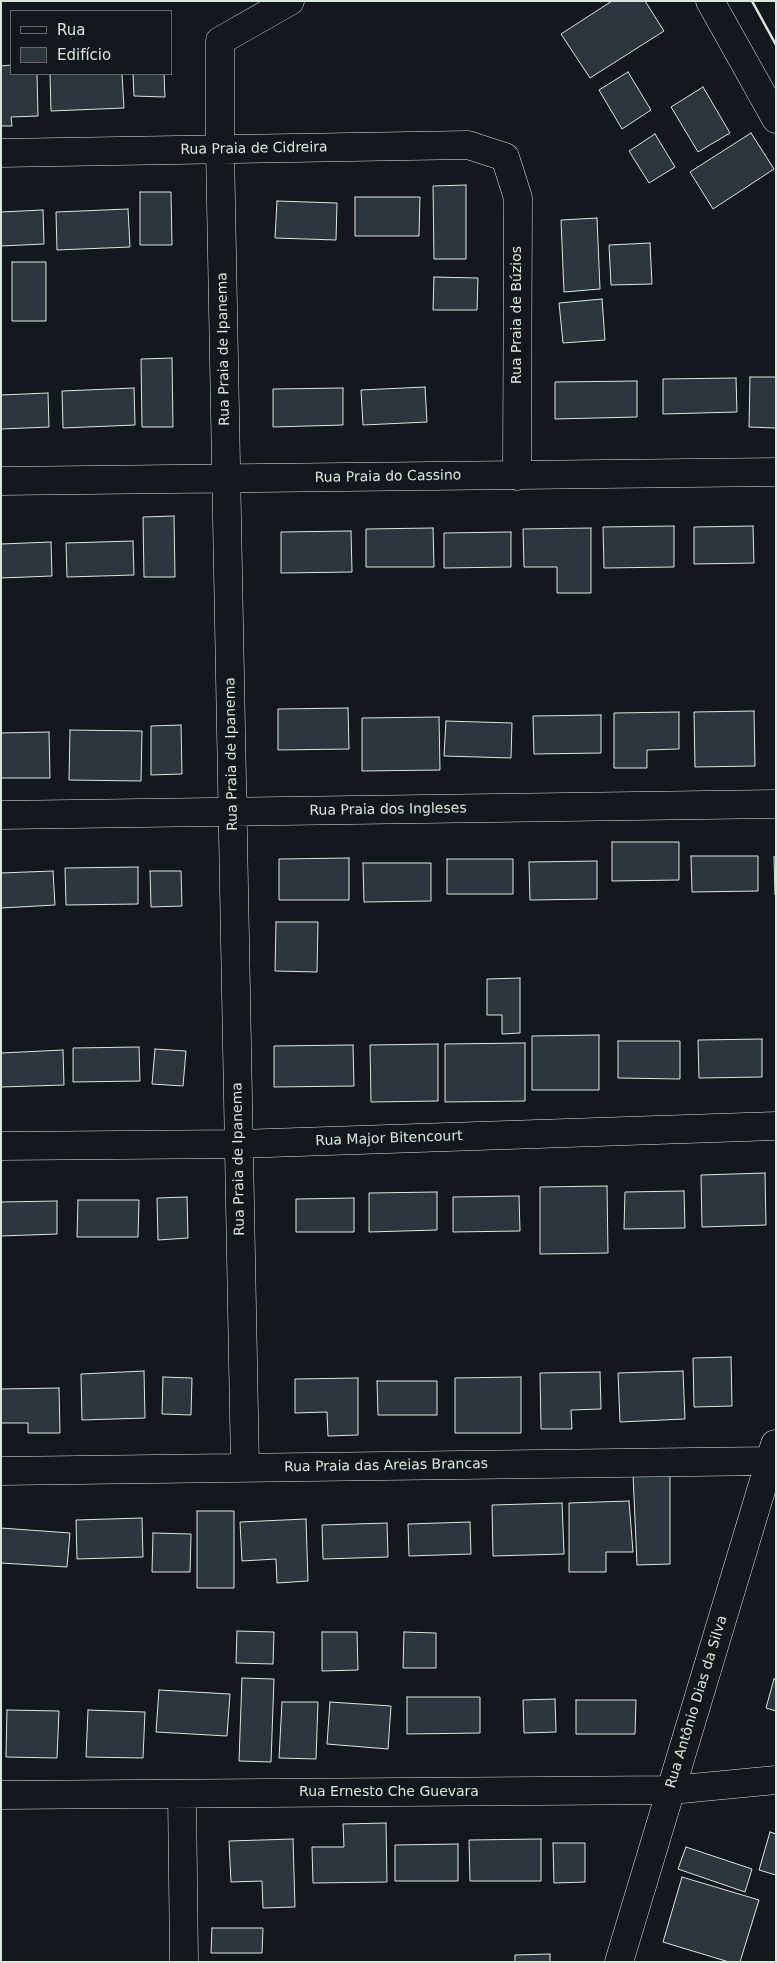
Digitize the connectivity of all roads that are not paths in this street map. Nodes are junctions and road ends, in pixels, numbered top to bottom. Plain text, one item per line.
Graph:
1 (290, 1) edge
2 (710, 1) edge
3 (776, 119) edge
4 (220, 149) junction
5 (1, 153) edge
6 (505, 157) joint
7 (776, 472) edge
8 (517, 476) junction
9 (227, 479) junction
10 (1, 482) edge
11 (776, 804) edge
12 (232, 812) junction
13 (1, 815) edge
14 (776, 1126) edge
15 (239, 1144) junction
16 (1, 1146) edge
17 (773, 1452) edge
18 (245, 1468) junction
19 (1, 1470) edge
20 (776, 1780) edge
21 (671, 1790) junction
22 (182, 1794) junction
23 (1, 1795) edge
24 (184, 1962) edge
25 (619, 1962) edge

1 - 4 street, Rua Praia de Ipanema
2 - 3 street
4 - 5 street, Rua Praia de Cidreira
4 - 6 street, Rua Praia de Cidreira
4 - 9 street, Rua Praia de Ipanema
6 - 8 street, Rua Praia de Búzios
7 - 8 street, Rua Praia do Cassino
8 - 9 street, Rua Praia do Cassino
9 - 10 street, Rua Praia do Cassino
9 - 12 street, Rua Praia de Ipanema
11 - 12 street, Rua Praia dos Ingleses
12 - 13 street, Rua Praia dos Ingleses
12 - 15 street, Rua Praia de Ipanema
14 - 15 street, Rua Major Bitencourt
15 - 16 street, Rua Major Bitencourt
15 - 18 street, Rua Praia de Ipanema
17 - 18 street, Rua Praia das Areias Brancas
17 - 21 street, Rua Antônio Dias da Silva
18 - 19 street, Rua Praia das Areias Brancas
20 - 21 street, Rua Ernesto Che Guevara
21 - 22 street, Rua Ernesto Che Guevara
21 - 25 street, Rua Antônio Dias da Silva
22 - 23 street, Rua Ernesto Che Guevara
22 - 24 street

